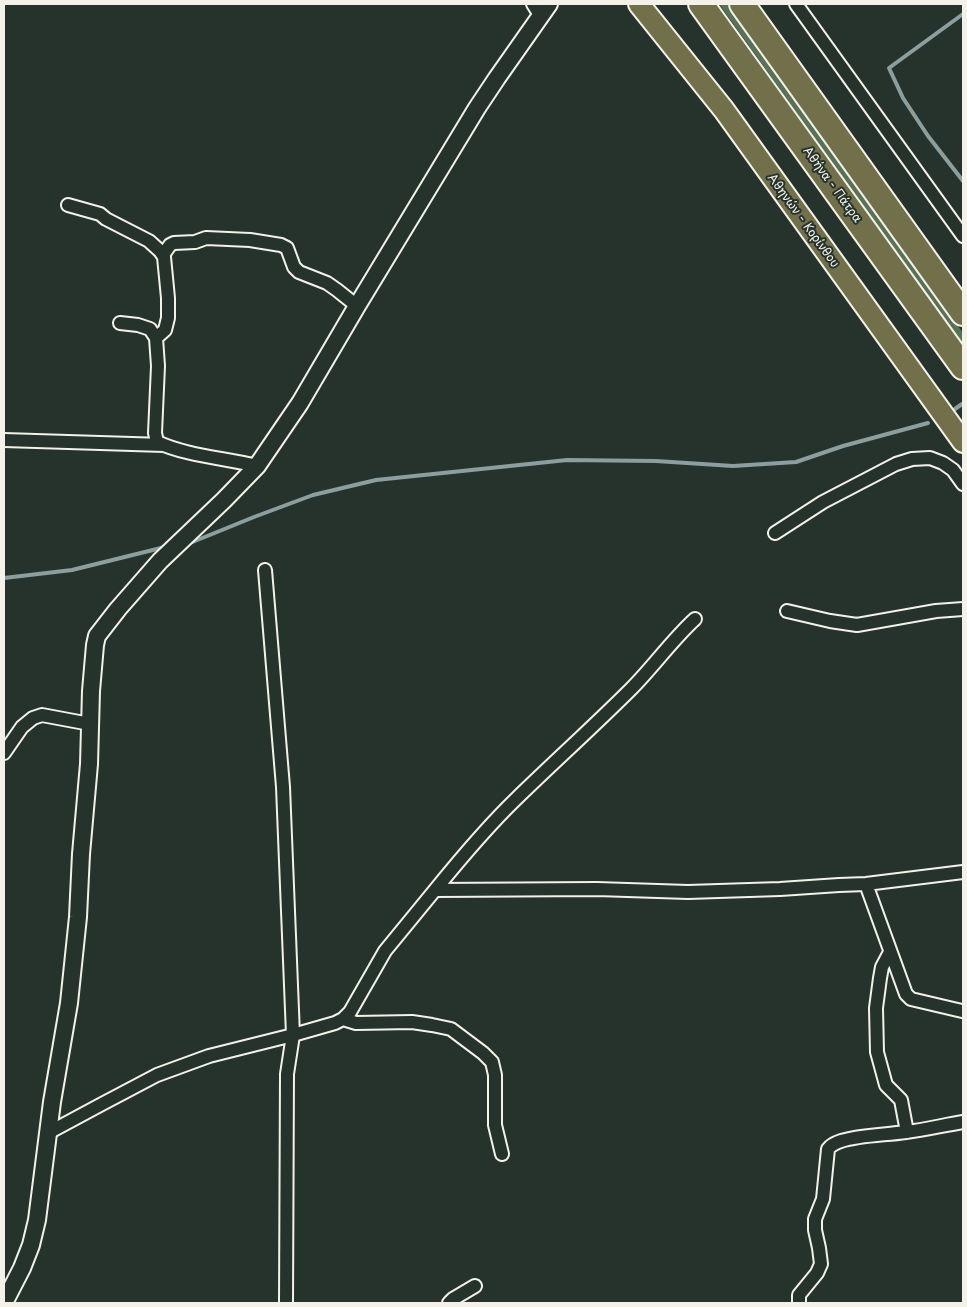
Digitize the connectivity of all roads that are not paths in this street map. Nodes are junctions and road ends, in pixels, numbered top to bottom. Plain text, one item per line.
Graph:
1 (638, 4) edge
2 (701, 4) edge
3 (742, 4) edge
4 (796, 4) edge
5 (541, 8) edge
6 (68, 205) dead end
7 (963, 236) edge
8 (163, 255) junction
9 (357, 306) junction
10 (963, 312) edge
11 (120, 323) dead end
12 (156, 338) junction
13 (963, 367) edge
14 (959, 436) edge
15 (4, 440) edge
16 (164, 445) junction
17 (257, 466) junction
18 (963, 484) edge
19 (775, 533) dead end
20 (265, 570) dead end
21 (963, 609) edge
22 (788, 611) dead end
23 (695, 619) dead end
24 (90, 724) junction
25 (4, 753) edge
26 (963, 872) edge
27 (866, 884) junction
28 (436, 890) junction
29 (890, 952) junction
30 (962, 1011) edge
31 (343, 1019) junction
32 (293, 1035) junction
33 (963, 1122) edge
34 (907, 1132) junction
35 (48, 1133) junction
36 (502, 1154) dead end
37 (475, 1286) dead end
38 (4, 1303) edge
39 (286, 1303) edge
40 (449, 1303) edge
41 (800, 1303) edge

1 - 14 main road, Αθηνών - Κορίνθου
2 - 13 highway, Αθήνα - Πάτρα
3 - 10 highway
4 - 7 street
5 - 9 street
6 - 8 street
8 - 9 street
8 - 12 street
9 - 17 street
11 - 12 street
12 - 16 street
15 - 16 street
16 - 17 street
17 - 24 street
18 - 19 street
20 - 32 street
21 - 22 street
23 - 28 street
24 - 25 street
24 - 35 street
26 - 27 street
27 - 28 street
27 - 29 street
28 - 31 street
29 - 30 street
29 - 34 street
31 - 32 street
31 - 36 street
32 - 35 street
32 - 39 street
33 - 34 street
34 - 41 street
35 - 38 street
37 - 40 street

